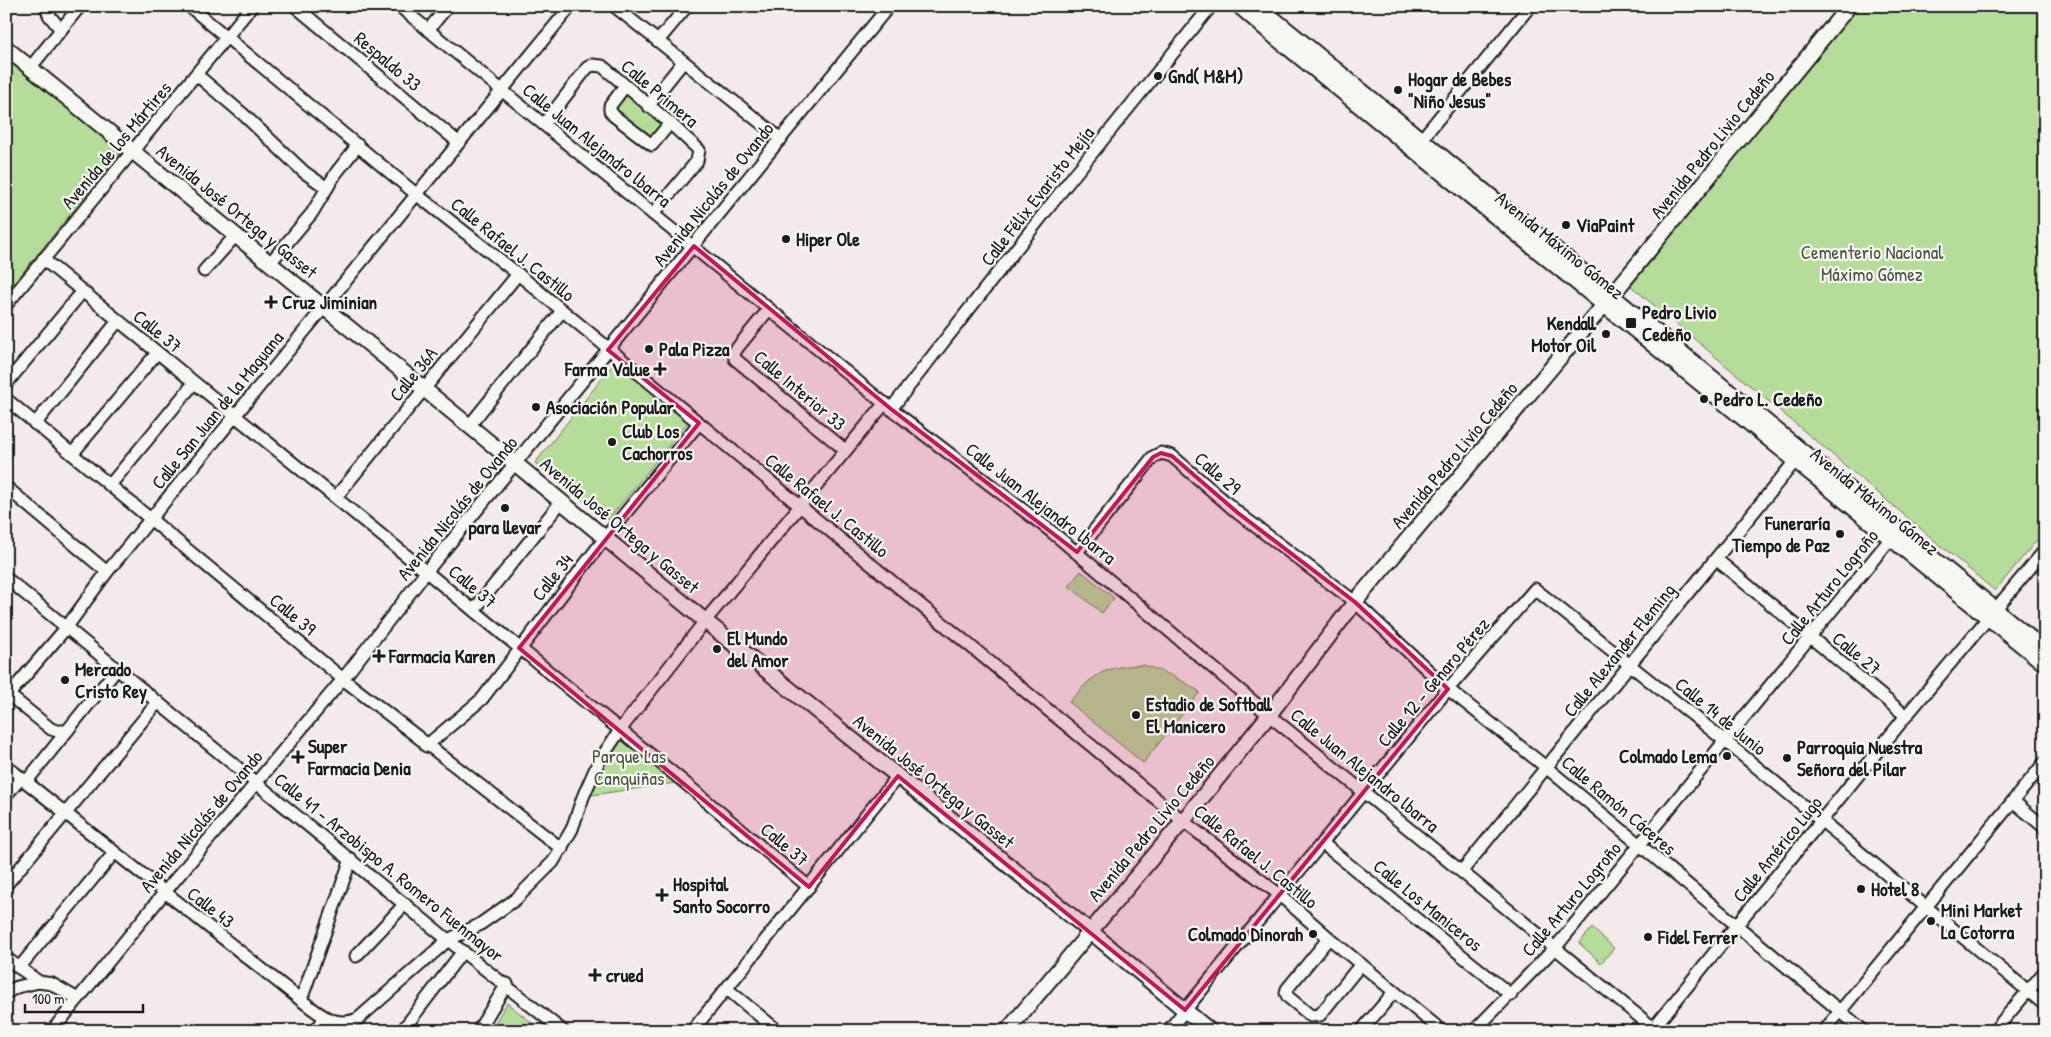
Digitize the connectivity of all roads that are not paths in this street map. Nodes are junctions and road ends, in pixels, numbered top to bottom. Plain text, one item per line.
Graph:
1 (46, 6) edge
2 (80, 6) edge
3 (189, 6) edge
4 (252, 6) edge
5 (295, 6) edge
6 (399, 6) edge
7 (448, 6) edge
8 (571, 6) edge
9 (889, 6) edge
10 (1211, 6) edge
11 (1230, 6) edge
12 (1239, 6) edge
13 (1258, 6) edge
14 (1264, 6) edge
15 (1530, 6) edge
16 (1849, 6) edge
17 (686, 7) edge
18 (622, 9) edge
19 (61, 30) junction
20 (428, 30) junction
21 (1279, 32) junction
22 (226, 38) junction
23 (658, 41) junction
24 (6, 48) edge
25 (684, 62) junction
26 (30, 68) junction
27 (197, 75) junction
28 (625, 86) junction
29 (501, 90) junction
30 (648, 106) junction
31 (670, 123) junction
32 (544, 124) junction
33 (781, 139) junction
34 (1421, 140) junction
35 (458, 142) junction
36 (358, 145) junction
37 (134, 152) junction
38 (327, 188) junction
39 (416, 194) junction
40 (652, 214) junction
41 (236, 235) junction
42 (694, 246) junction
43 (43, 259) junction
44 (270, 263) junction
45 (204, 272) dead end
46 (518, 274) junction
47 (82, 292) junction
48 (1607, 301) junction
49 (6, 306) edge
50 (324, 307) junction
51 (769, 309) junction
52 (562, 311) junction
53 (118, 321) junction
54 (608, 350) junction
55 (157, 353) junction
56 (194, 383) junction
57 (6, 384) edge
58 (424, 389) junction
59 (6, 400) edge
60 (888, 406) junction
61 (235, 416) junction
62 (699, 423) junction
63 (35, 424) junction
64 (469, 426) junction
65 (844, 450) junction
66 (72, 454) junction
67 (1799, 456) junction
68 (516, 464) junction
69 (110, 485) junction
70 (6, 487) edge
71 (336, 497) junction
72 (561, 502) junction
73 (799, 505) junction
74 (151, 519) junction
75 (1895, 534) junction
76 (605, 538) junction
77 (2045, 550) edge
78 (1077, 552) junction
79 (1716, 559) junction
80 (427, 571) junction
81 (107, 572) junction
82 (6, 578) edge
83 (1535, 589) joint
84 (1355, 602) junction
85 (474, 610) junction
86 (1991, 614) junction
87 (705, 621) junction
88 (66, 628) junction
89 (1810, 637) junction
90 (519, 648) junction
91 (2045, 650) edge
92 (1630, 664) junction
93 (2045, 664) edge
94 (117, 669) junction
95 (343, 679) junction
96 (1448, 689) junction
97 (8, 696) edge
98 (158, 702) junction
99 (1268, 715) junction
100 (1906, 716) junction
101 (620, 730) junction
102 (66, 731) junction
103 (1724, 741) junction
104 (426, 746) junction
105 (2045, 762) edge
106 (6, 766) edge
107 (1547, 768) junction
108 (898, 776) junction
109 (24, 780) junction
110 (256, 781) junction
111 (1364, 792) junction
112 (6, 795) edge
113 (2013, 801) junction
114 (66, 814) junction
115 (1183, 820) junction
116 (1821, 821) junction
117 (2045, 828) edge
118 (1322, 843) junction
119 (1640, 845) junction
120 (562, 849) junction
121 (114, 853) junction
122 (351, 859) junction
123 (1462, 871) junction
124 (6, 885) edge
125 (808, 886) junction
126 (164, 893) junction
127 (1280, 895) junction
128 (405, 904) junction
129 (1925, 908) junction
130 (1737, 926) junction
131 (1090, 931) junction
132 (1329, 938) junction
133 (448, 940) junction
134 (1555, 948) junction
135 (463, 951) junction
136 (356, 956) dead end
137 (6, 958) edge
138 (1361, 964) junction
139 (19, 968) junction
140 (2045, 971) edge
141 (39, 982) junction
142 (507, 984) junction
143 (727, 989) junction
144 (2027, 990) junction
145 (1394, 992) junction
146 (6, 993) edge
147 (1511, 995) junction
148 (78, 999) junction
149 (301, 1000) junction
150 (2045, 1005) edge
151 (1185, 1010) junction
152 (1840, 1011) junction
153 (325, 1018) junction
154 (1654, 1030) edge
155 (52, 1031) edge
156 (315, 1031) edge
157 (402, 1031) edge
158 (478, 1031) edge
159 (563, 1031) edge
160 (692, 1031) edge
161 (778, 1031) edge
162 (1007, 1031) edge
163 (1168, 1031) edge
164 (1210, 1031) edge
165 (1361, 1031) edge
166 (1442, 1031) edge
167 (1474, 1031) edge
168 (1824, 1031) edge
169 (1864, 1031) edge
170 (1994, 1031) edge

1 - 19 street
2 - 19 street
3 - 22 street, Calle Rafael J. Castillo
4 - 22 street, Avenida de los Mártires
5 - 35 street, Respaldo 33
6 - 20 street, Calle Juan Alejandro lbarra
7 - 20 street
8 - 29 street, Calle San Juan de la Maguana
9 - 33 street, Avenida Nicolás de Ovando
10 - 60 street, Calle Félix Evaristo Mejía
11 - 21 main road
12 - 21 main road, Avenida Máximo Gómez
13 - 21 main road, Avenida Máximo Gómez
14 - 21 main road
15 - 34 street
16 - 48 main road, Avenida Pedro Livio Cedeño
17 - 23 street
18 - 23 street
19 - 26 street
20 - 29 street, Calle Juan Alejandro lbarra
21 - 34 main road, Avenida Máximo Gómez
21 - 48 main road, Avenida Máximo Gómez
22 - 27 street, Avenida de los Mártires
22 - 36 street, Calle Rafael J. Castillo
23 - 25 street
24 - 26 main road, Avenida José Ortega y Gasset
25 - 30 street
25 - 33 street
26 - 37 main road, Avenida José Ortega y Gasset
27 - 37 street, Avenida de los Mártires
27 - 38 street
28 - 30 street, Calle Primera
28 - 31 street
28 - 32 street, Calle Primera
29 - 32 street, Calle Juan Alejandro lbarra
29 - 35 street, Calle San Juan de la Maguana
30 - 31 street, Calle Primera
31 - 40 street, Calle Primera
32 - 40 street, Calle Juan Alejandro lbarra
33 - 42 street, Avenida Nicolás de Ovando
34 - 48 main road, Avenida Máximo Gómez
35 - 39 street, Calle San Juan de la Maguana
36 - 38 street
36 - 39 street, Calle Rafael J. Castillo
37 - 41 main road, Avenida José Ortega y Gasset
37 - 43 street, Avenida de los Mártires
38 - 44 street
39 - 46 street, Calle Rafael J. Castillo
39 - 50 street, Calle San Juan de la Maguana
40 - 42 street, Calle Juan Alejandro lbarra
41 - 44 main road, Avenida José Ortega y Gasset
41 - 45 street
42 - 51 street, Calle Juan Alejandro lbarra
42 - 54 street, Avenida Nicolás de Ovando
43 - 47 street, Calle 37
43 - 49 street, Avenida de los Mártires
44 - 50 main road, Avenida José Ortega y Gasset
46 - 52 street, Calle Rafael J. Castillo
46 - 58 street, Calle 36A
47 - 53 street, Calle 37
47 - 57 street
48 - 67 main road, Avenida Máximo Gómez
48 - 84 main road, Avenida Pedro Livio Cedeño
50 - 58 main road, Avenida José Ortega y Gasset
50 - 61 street, Calle San Juan de la Maguana
51 - 60 street, Calle Juan Alejandro lbarra
51 - 65 street, Calle Interior 33
52 - 54 street, Calle Rafael J. Castillo
52 - 64 street
53 - 55 street, Calle 37
53 - 63 street
54 - 62 street, Calle Rafael J. Castillo
54 - 68 street, Avenida Nicolás de Ovando
55 - 56 street, Calle 37
55 - 66 street
56 - 61 street, Calle 37
56 - 69 street
58 - 64 main road, Avenida José Ortega y Gasset
58 - 71 street, Calle 36A
59 - 63 street, Calle 39
60 - 65 street, Calle Félix Evaristo Mejía
60 - 78 street, Calle Juan Alejandro lbarra
61 - 71 street, Calle 37
61 - 74 street, Calle San Juan de la Maguana
62 - 73 street, Calle Rafael J. Castillo
62 - 76 street, Calle 34
63 - 66 street, Calle 39
64 - 68 main road, Avenida José Ortega y Gasset
65 - 73 street, Calle Félix Evaristo Mejía
66 - 69 street, Calle 39
67 - 75 main road, Avenida Máximo Gómez
67 - 79 street, Calle Alexander Fleming
68 - 72 main road, Avenida José Ortega y Gasset
68 - 80 street, Avenida Nicolás de Ovando
69 - 74 street, Calle 39
70 - 81 street
71 - 80 street, Calle 37
72 - 76 main road, Avenida José Ortega y Gasset
72 - 85 street
73 - 87 street, Calle Félix Evaristo Mejía
73 - 115 street, Calle Rafael J. Castillo
74 - 81 street, Calle San Juan de la Maguana
74 - 95 street, Calle 39
75 - 86 main road, Avenida Máximo Gómez
75 - 89 street, Calle Arturo Logroño
76 - 87 main road, Avenida José Ortega y Gasset
76 - 90 street, Calle 34
77 - 86 street, Calle Américo Lugo
78 - 84 street, Calle 29
78 - 99 street, Calle Juan Alejandro lbarra
79 - 89 street, Calle 27
79 - 92 street, Calle Alexander Fleming
80 - 85 street, Calle 37
80 - 95 street, Avenida Nicolás de Ovando
81 - 88 street, Calle San Juan de la Maguana
82 - 88 street, Calle 41 - Arzobispo A. Romero Fuenmayor
83 - 92 street, Calle 14 de Junio
83 - 96 street, Calle 12 - Genaro Pérez
84 - 96 street, Calle Ramón Cáceres
84 - 99 main road, Avenida Pedro Livio Cedeño
85 - 90 street, Calle 37
86 - 91 main road, Avenida Máximo Gómez
86 - 93 main road, Avenida Máximo Gómez
86 - 100 street, Calle Américo Lugo
87 - 101 street, Calle Félix Evaristo Mejía
87 - 108 main road, Avenida José Ortega y Gasset
88 - 94 street, Calle 41 - Arzobispo A. Romero Fuenmayor
88 - 97 street, Calle San Juan de la Maguana
89 - 100 street, Calle 27
89 - 103 street, Calle Arturo Logroño
90 - 101 street, Calle 37
90 - 104 street, Calle 34
92 - 103 street, Calle 14 de Junio
92 - 107 street, Calle Alexander Fleming
94 - 98 street, Calle 41 - Arzobispo A. Romero Fuenmayor
94 - 102 street
95 - 104 street, Calle 39
95 - 110 street, Avenida Nicolás de Ovando
96 - 107 street, Calle Ramón Cáceres
96 - 111 street, Calle 12 - Genaro Pérez
97 - 102 street
98 - 110 street, Calle 41 - Arzobispo A. Romero Fuenmayor
98 - 114 street
99 - 111 street, Calle Juan Alejandro lbarra
99 - 115 main road, Avenida Pedro Livio Cedeño
100 - 116 street, Calle Américo Lugo
101 - 120 street, Calle Félix Evaristo Mejía
101 - 125 street, Calle 37
102 - 109 street
103 - 116 street, Calle 14 de Junio
103 - 119 street, Calle Arturo Logroño
104 - 120 street, Calle 39
105 - 113 street
106 - 109 street, Calle 43
107 - 119 street, Calle Ramón Cáceres
107 - 123 street, Calle Alexander Fleming
108 - 125 street
108 - 131 main road, Avenida José Ortega y Gasset
109 - 112 street
109 - 114 street, Calle 43
110 - 122 street, Calle 41 - Arzobispo A. Romero Fuenmayor
110 - 126 street, Avenida Nicolás de Ovando
111 - 118 street, Calle 12 - Genaro Pérez
111 - 123 street, Calle Juan Alejandro lbarra
113 - 117 street
113 - 129 street
114 - 121 street, Calle 43
114 - 124 street
115 - 127 street, Calle Rafael J. Castillo
115 - 131 main road, Avenida Pedro Livio Cedeño
116 - 129 street, Calle 14 de Junio
116 - 130 street, Calle Américo Lugo
118 - 127 street, Calle 12 - Genaro Pérez
118 - 147 street, Calle Los Maniceros
119 - 130 street, Calle Ramón Cáceres
119 - 134 street, Calle Arturo Logroño
120 - 133 street, Calle Félix Evaristo Mejía
121 - 126 street, Calle 43
121 - 139 street
122 - 128 street, Calle 41 - Arzobispo A. Romero Fuenmayor
122 - 149 street
123 - 134 street, Calle Juan Alejandro lbarra
125 - 143 street
126 - 148 street, Avenida Nicolás de Ovando
126 - 149 street, Calle 43
127 - 132 street, Calle Rafael J. Castillo
127 - 151 street, Calle 12 - Genaro Pérez
128 - 133 street, Calle 41 - Arzobispo A. Romero Fuenmayor
128 - 136 street
129 - 144 street, Calle 14 de Junio
129 - 152 street
130 - 152 street, Calle Ramón Cáceres
130 - 154 street, Calle Américo Lugo
131 - 151 main road, Avenida José Ortega y Gasset
131 - 162 main road, Avenida Pedro Livio Cedeño
132 - 138 street, Calle Rafael J. Castillo
132 - 138 street
133 - 135 street, Calle 41 - Arzobispo A. Romero Fuenmayor
133 - 153 street, Calle Félix Evaristo Mejía
134 - 147 street, Calle Arturo Logroño
134 - 154 street, Calle Juan Alejandro lbarra
135 - 142 street, Calle 41 - Arzobispo A. Romero Fuenmayor
135 - 157 street
137 - 139 street
138 - 145 street, Calle Rafael J. Castillo
139 - 141 street
140 - 144 street
141 - 146 street
141 - 148 street
142 - 158 street
142 - 159 street, Calle 41 - Arzobispo A. Romero Fuenmayor
143 - 160 street
143 - 161 street
144 - 150 street, Calle 14 de Junio
144 - 170 street
145 - 165 street
145 - 166 street, Calle Rafael J. Castillo
147 - 167 street, Calle Arturo Logroño
148 - 155 street, Avenida Nicolás de Ovando
149 - 153 street, Calle 43
151 - 163 street, Calle 12 - Genaro Pérez
151 - 164 main road, Avenida José Ortega y Gasset
152 - 168 street
152 - 169 street, Calle Ramón Cáceres
153 - 156 street

